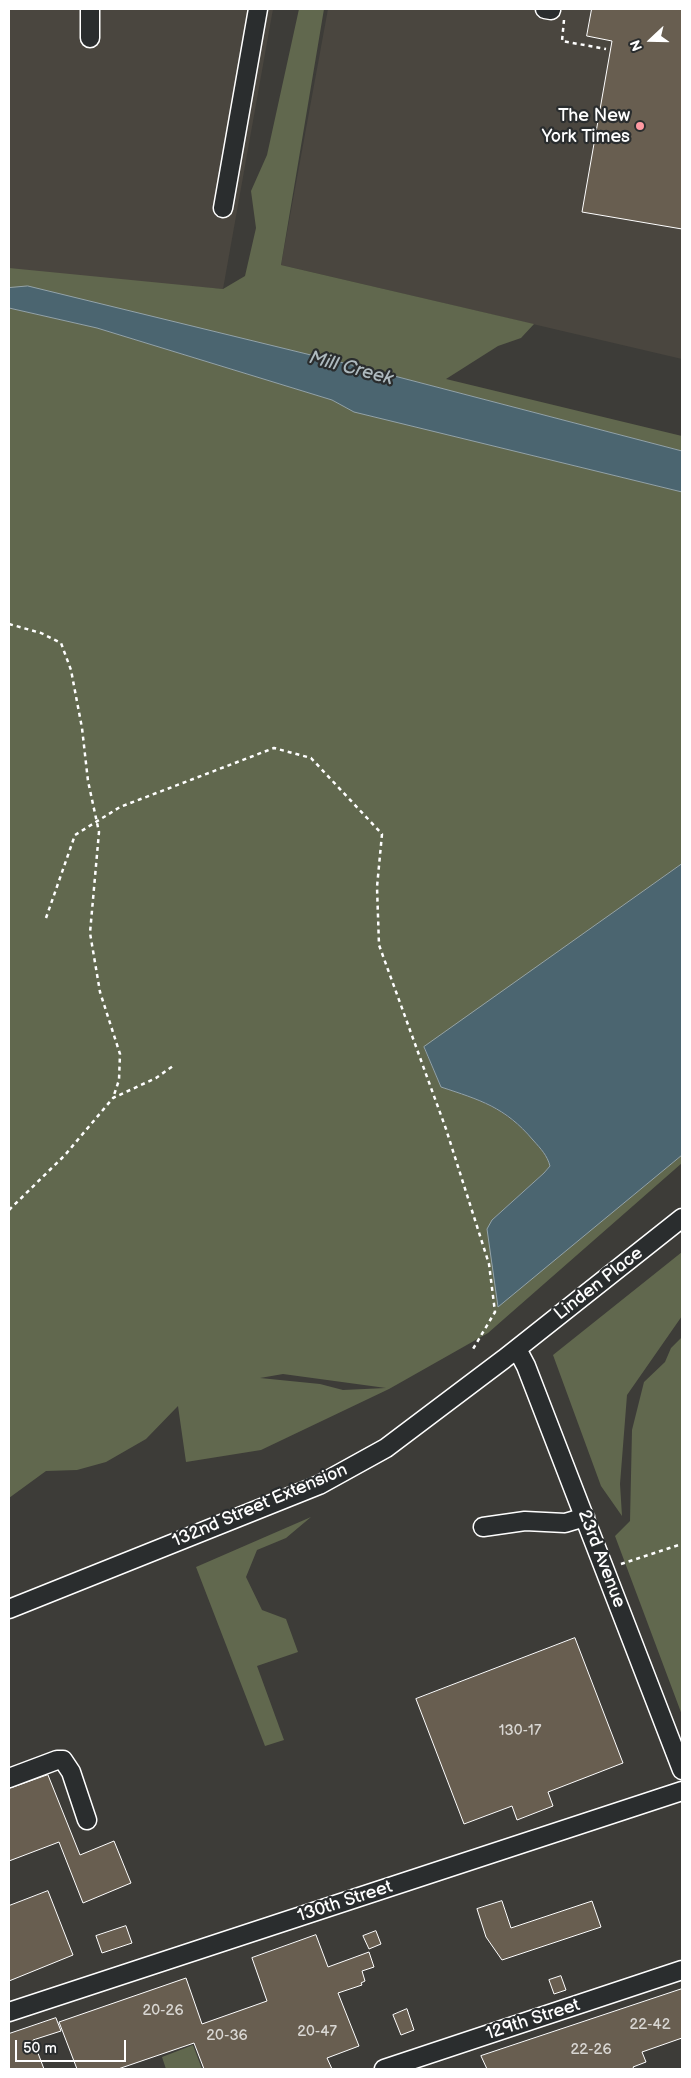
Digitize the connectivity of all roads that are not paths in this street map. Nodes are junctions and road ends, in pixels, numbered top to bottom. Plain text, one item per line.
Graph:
1 (90, 9) edge
2 (258, 9) edge
3 (90, 38) dead end
4 (223, 208) dead end
5 (682, 1218) edge
6 (517, 1349) junction
7 (585, 1518) junction
8 (483, 1527) dead end
9 (9, 1609) edge
10 (682, 1770) edge
11 (9, 1778) edge
12 (682, 1791) edge
13 (87, 1820) dead end
14 (682, 1970) edge
15 (9, 2012) edge
16 (384, 2069) edge

1 - 3 street
2 - 4 street
5 - 6 street, Linden Place
6 - 7 street, 23rd Avenue
6 - 9 street, 132nd Street Extension
7 - 8 street
7 - 10 street, 23rd Avenue
11 - 13 street
12 - 15 street, 130th Street
14 - 16 street, 129th Street

